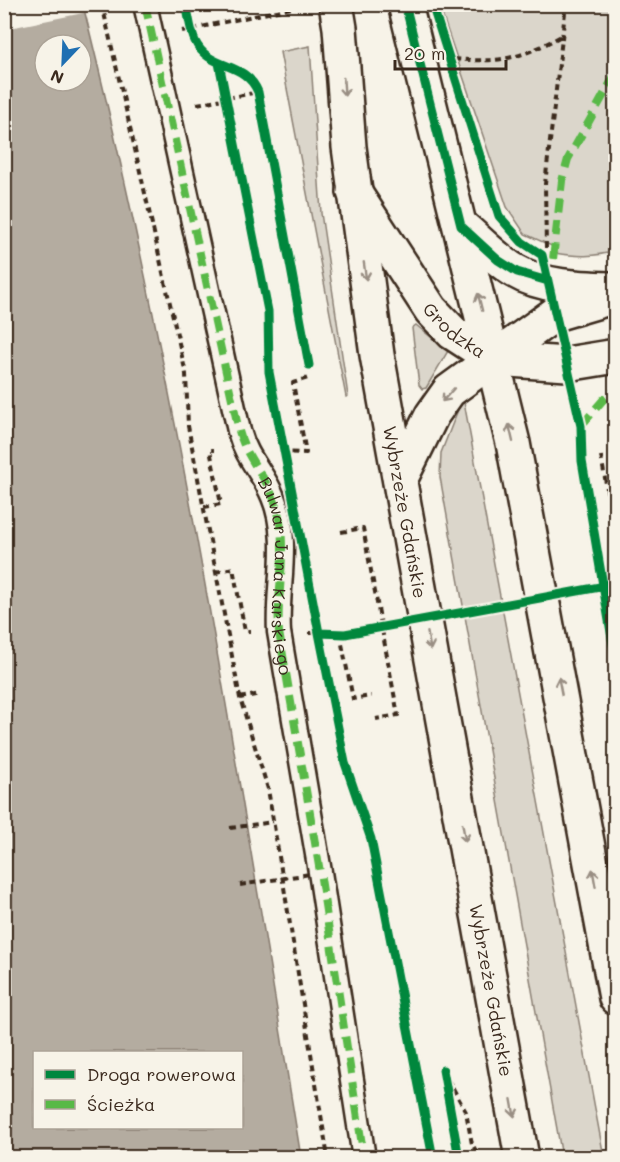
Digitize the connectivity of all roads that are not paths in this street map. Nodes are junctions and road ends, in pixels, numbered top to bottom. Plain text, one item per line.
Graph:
1 (145, 4) edge
2 (336, 4) edge
3 (405, 4) edge
4 (354, 192) junction
5 (461, 226) junction
6 (615, 289) edge
7 (615, 296) edge
8 (615, 356) edge
9 (493, 359) junction
10 (400, 480) junction
11 (615, 998) edge
12 (364, 1158) edge
13 (522, 1158) edge

1 - 12 street, Bulwar Jana Karskiego
2 -> 4 main road, Wybrzeże Gdańskie
3 - 5 main road
4 - 9 main road, Grodzka
4 -> 10 main road, Wybrzeże Gdańskie
5 - 6 main road
9 -> 5 main road
7 - 9 main road
8 - 9 main road, Grodzka
9 -> 10 main road
11 -> 9 main road
10 -> 13 main road, Wybrzeże Gdańskie

